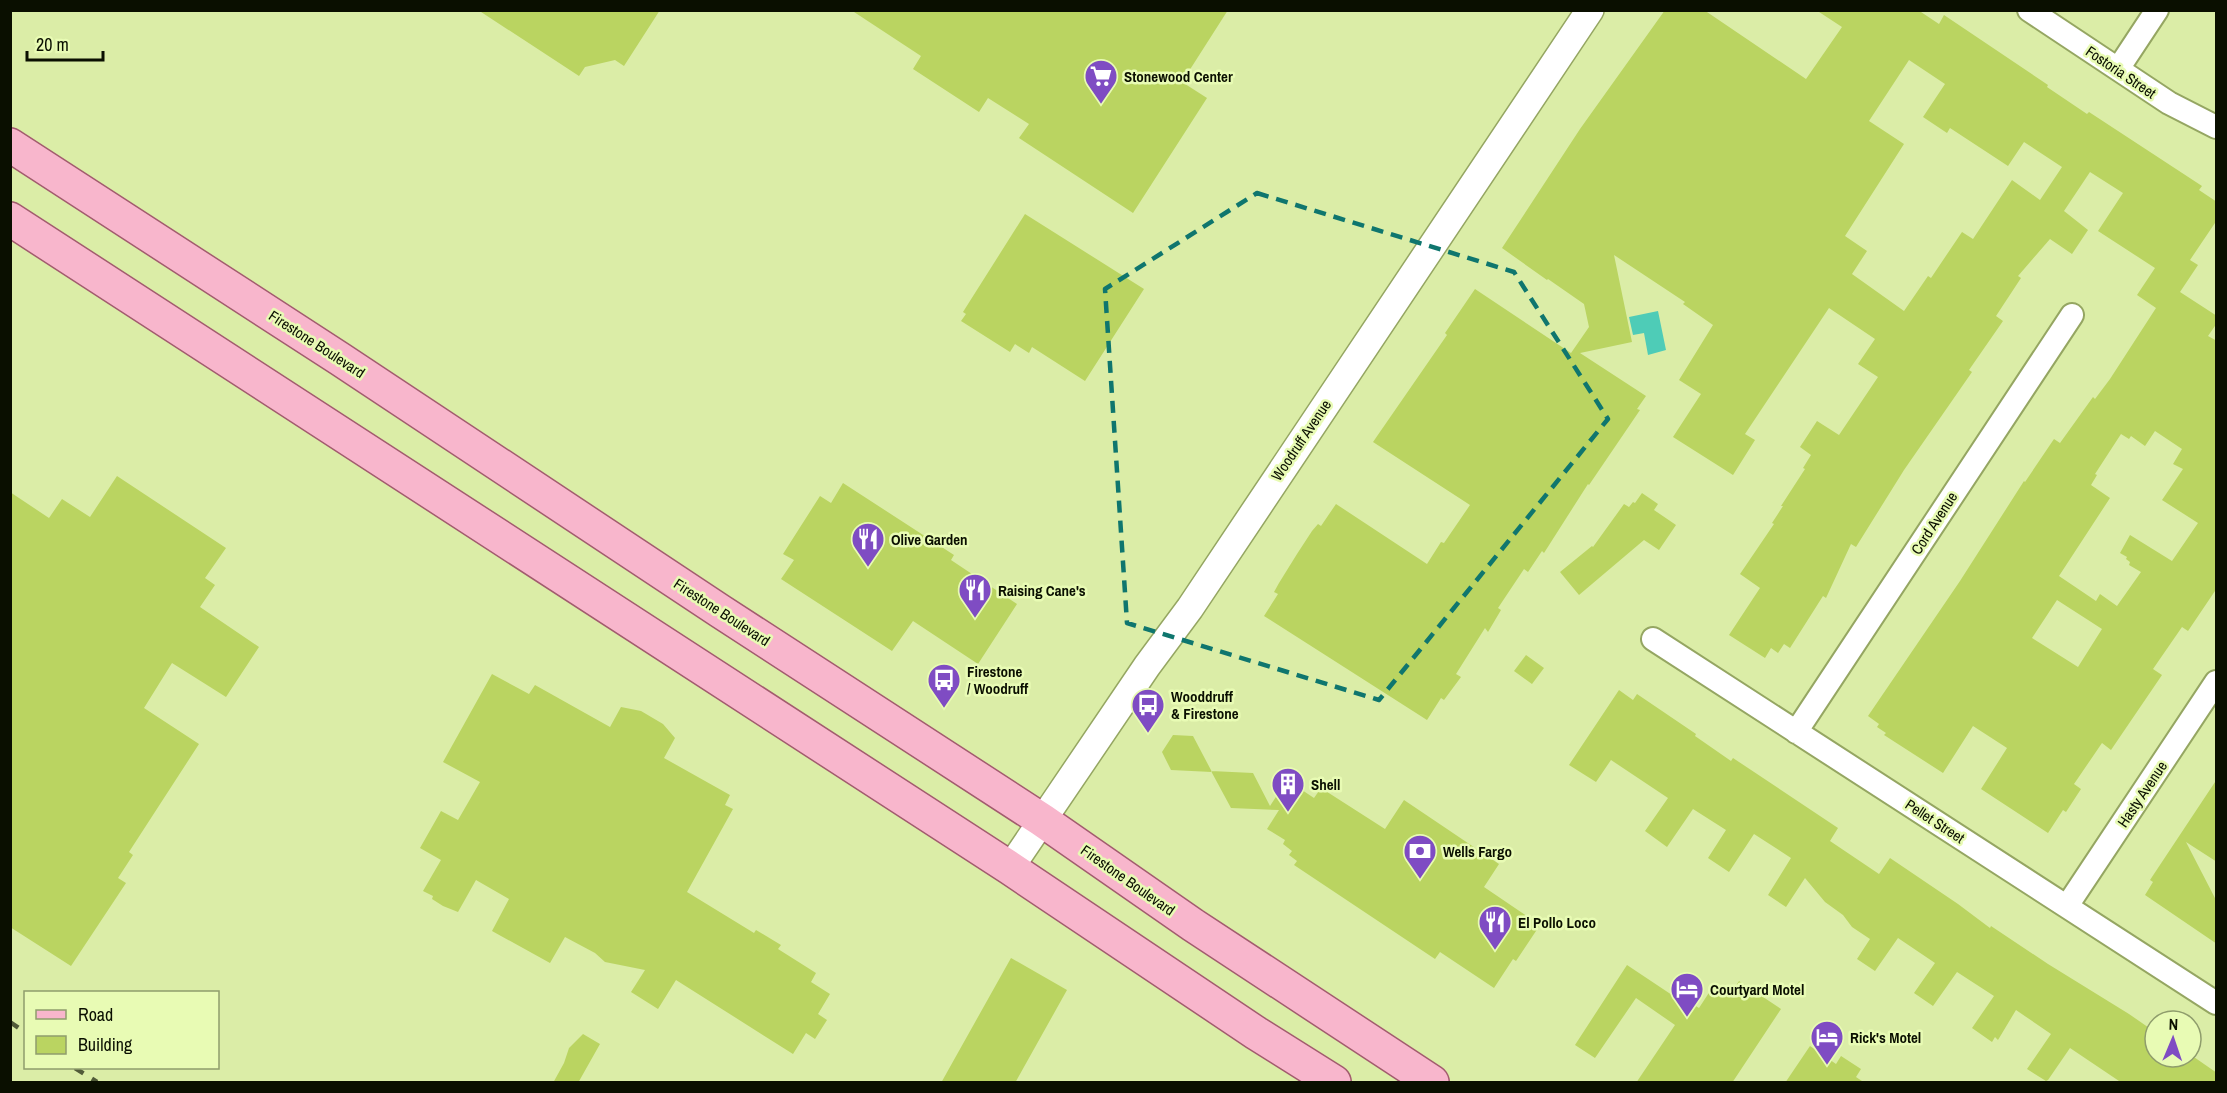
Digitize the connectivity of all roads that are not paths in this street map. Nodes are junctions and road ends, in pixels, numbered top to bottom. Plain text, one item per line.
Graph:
1 (1590, 10) edge
2 (2029, 10) edge
3 (2157, 10) edge
4 (2118, 69) junction
5 (2217, 128) edge
6 (10, 146) edge
7 (10, 219) edge
8 (2072, 315) dead end
9 (1653, 639) dead end
10 (2217, 682) edge
11 (1796, 732) junction
12 (1042, 820) junction
13 (1010, 868) junction
14 (2067, 906) junction
15 (2217, 1002) edge
16 (1334, 1083) edge
17 (1432, 1083) edge

1 - 12 street, Woodruff Avenue
2 - 4 street, Fostoria Street
3 - 4 street
4 - 5 street, Fostoria Street
6 - 12 main road, Firestone Boulevard
7 - 13 main road
8 - 11 street, Cord Avenue
9 - 11 street, Pellet Street
10 - 14 street, Hasty Avenue
11 - 14 street, Pellet Street
12 - 13 street, Woodruff Avenue
12 - 17 main road, Firestone Boulevard
13 - 16 main road
14 - 15 street, Pellet Street

